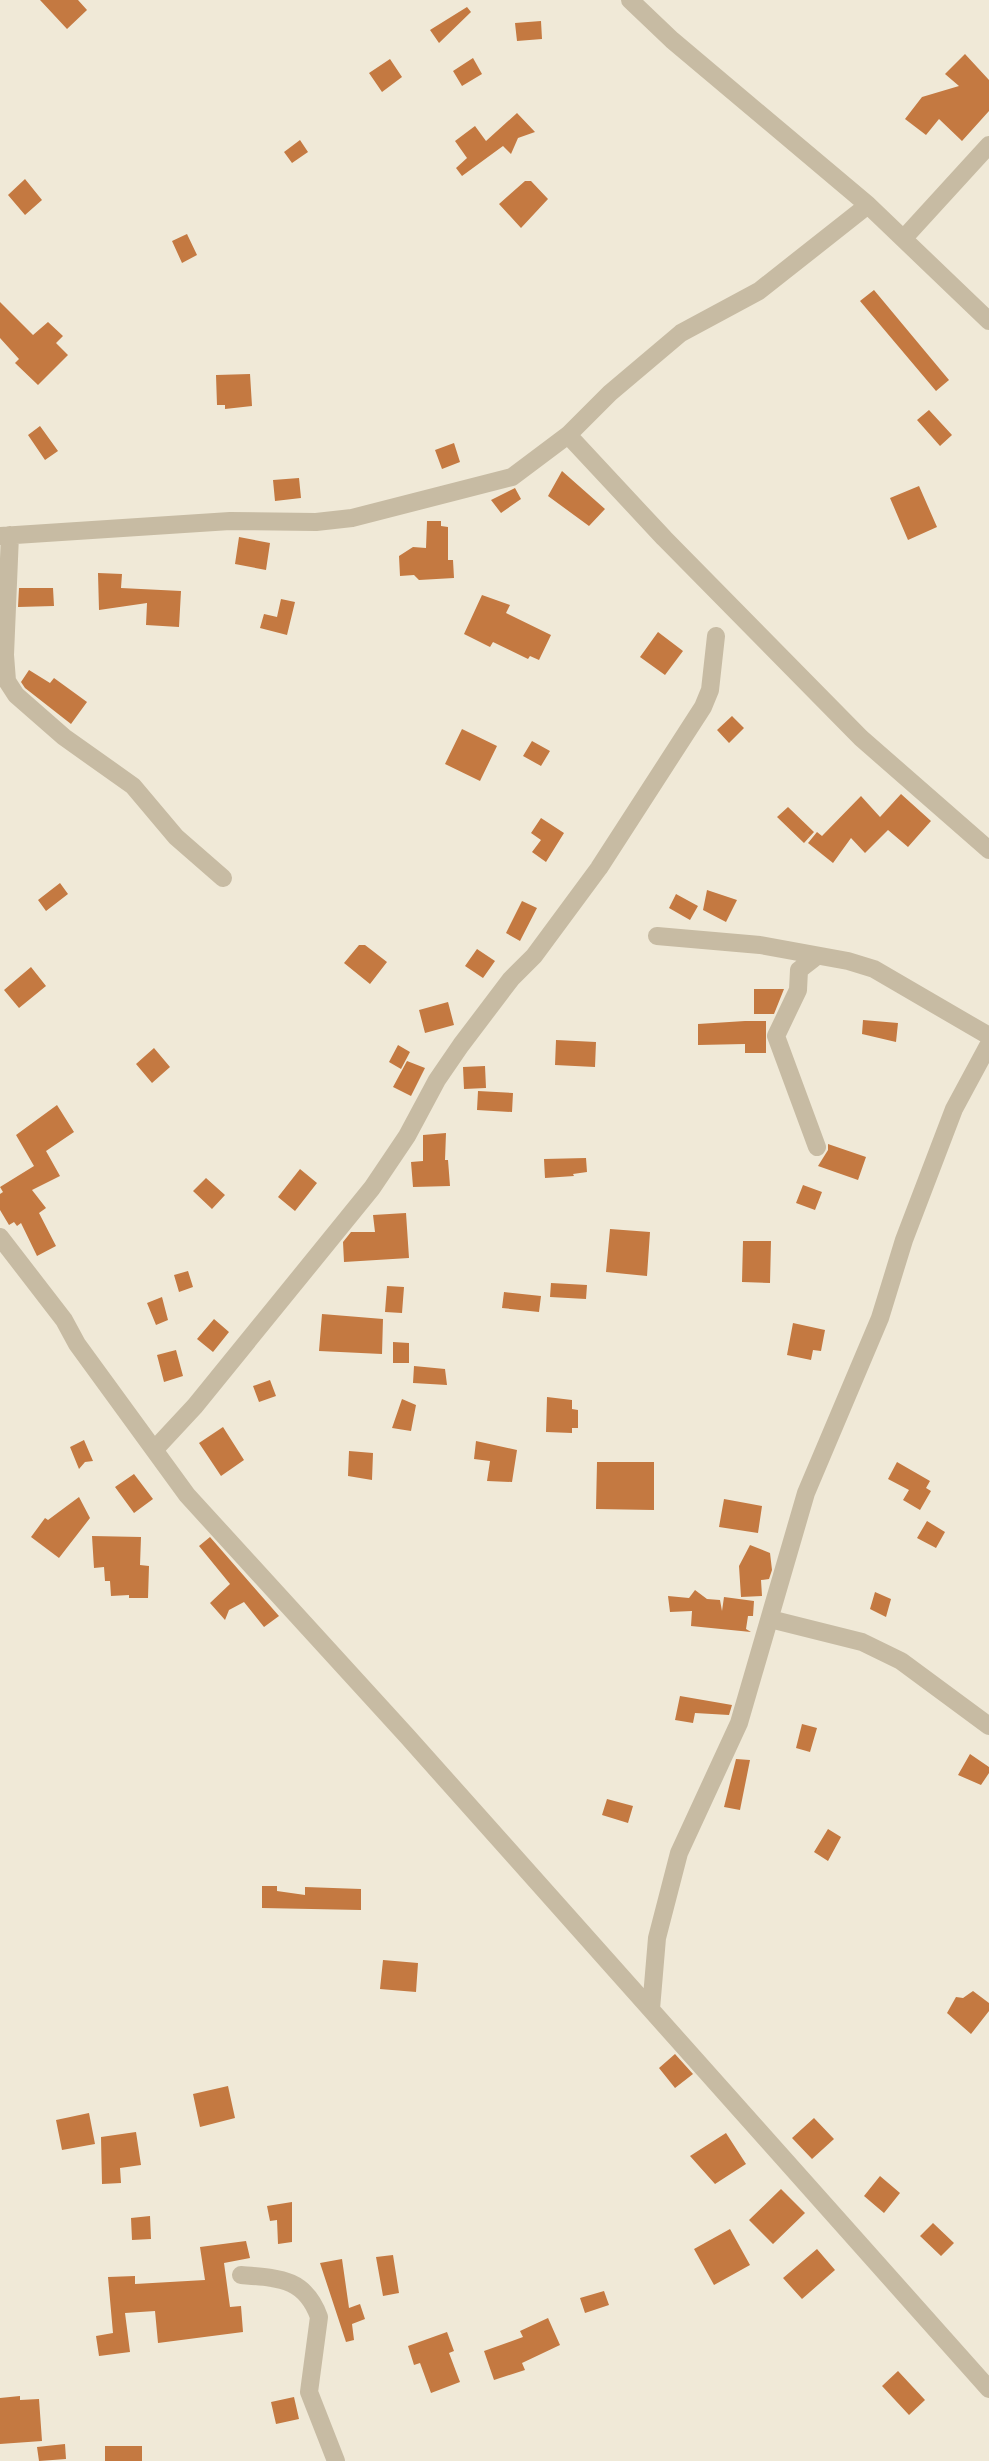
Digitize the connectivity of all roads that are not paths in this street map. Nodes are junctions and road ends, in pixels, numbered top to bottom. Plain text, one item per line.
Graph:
1 (630, 0) edge
2 (989, 145) edge
3 (868, 205) junction
4 (904, 238) junction
5 (989, 321) edge
6 (568, 435) junction
7 (5, 536) edge
8 (716, 636) dead end
9 (989, 850) edge
10 (223, 878) dead end
11 (657, 936) dead end
12 (817, 956) junction
13 (989, 1036) edge
14 (989, 1044) edge
15 (817, 1147) dead end
16 (0, 1237) edge
17 (155, 1449) junction
18 (770, 1619) junction
19 (989, 1726) edge
20 (650, 2009) junction
21 (241, 2275) dead end
22 (989, 2389) edge
23 (336, 2461) edge

1 - 3 street
2 - 4 street
3 - 4 street
3 - 6 street
4 - 5 street
6 - 7 street
6 - 9 street
7 - 10 street
8 - 17 street
11 - 12 street
12 - 13 street
12 - 15 street
14 - 18 street
16 - 17 street
17 - 20 street
18 - 19 street
18 - 20 street
20 - 22 street
21 - 23 street

